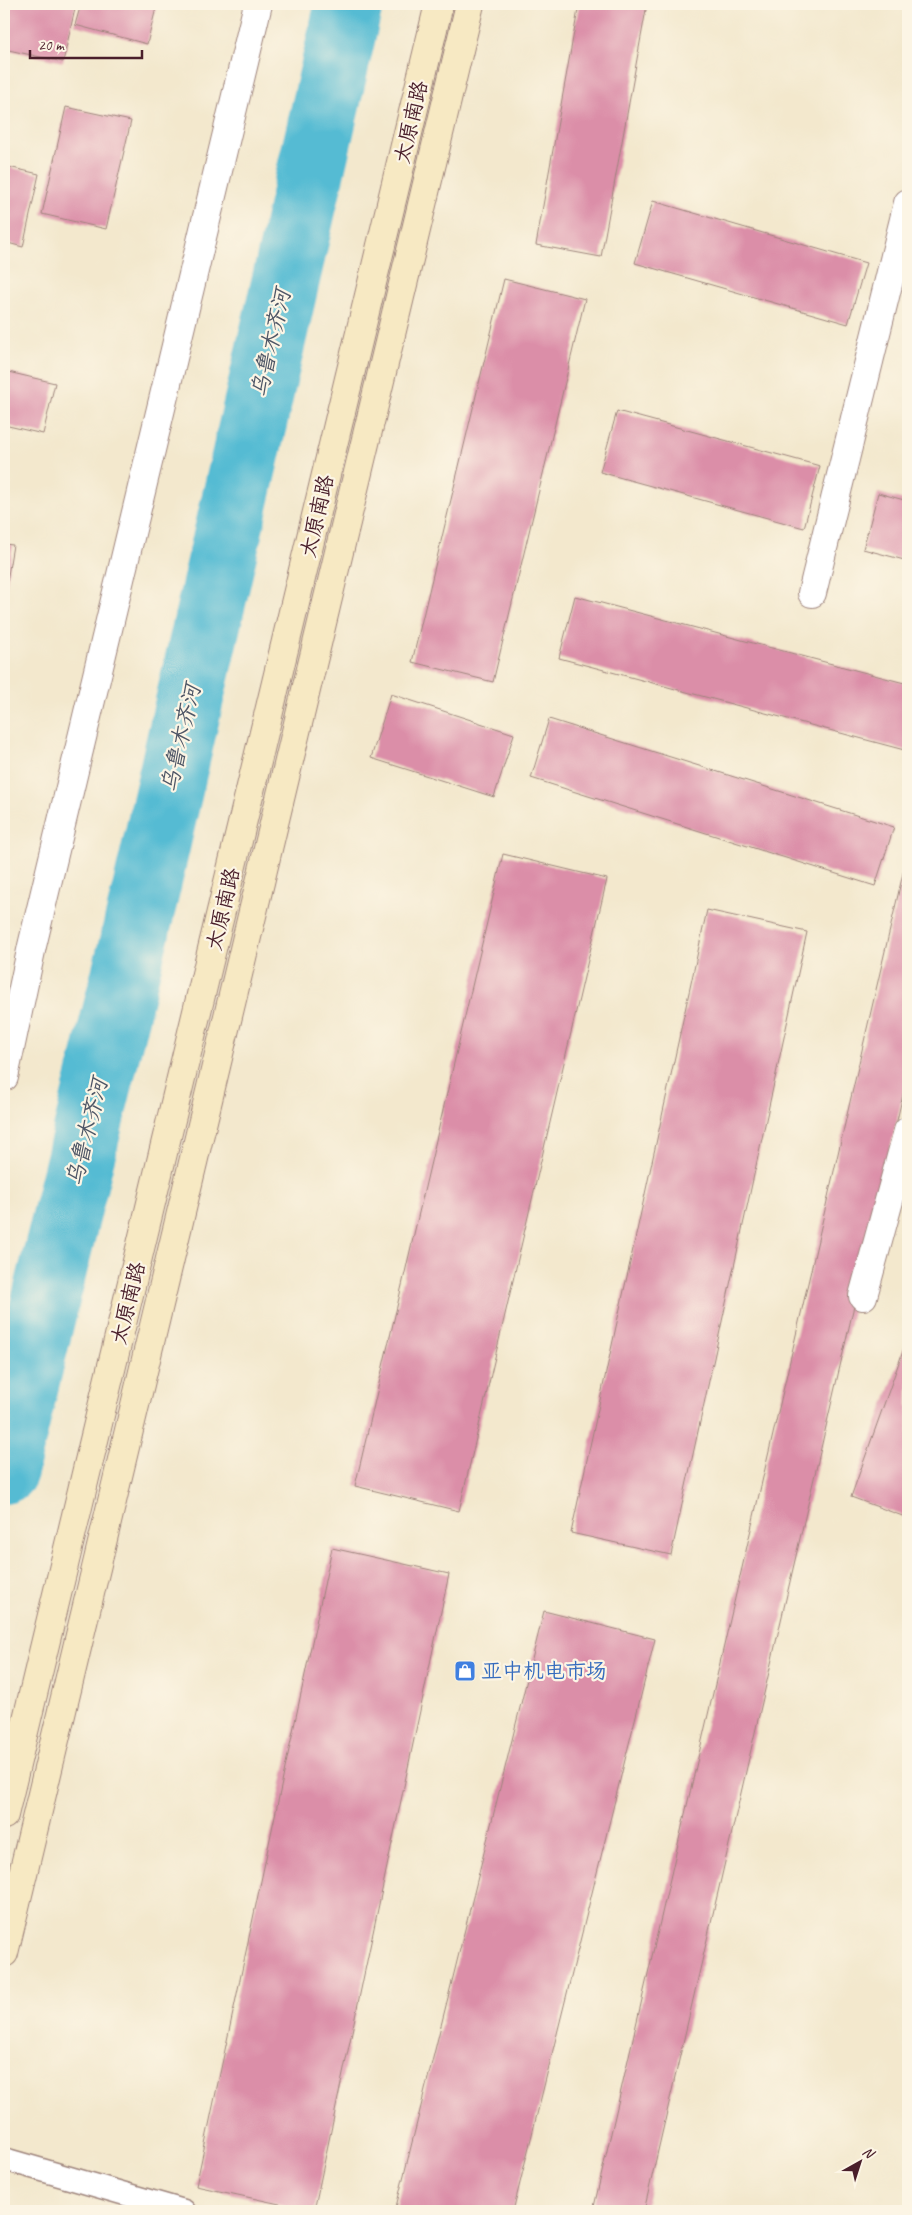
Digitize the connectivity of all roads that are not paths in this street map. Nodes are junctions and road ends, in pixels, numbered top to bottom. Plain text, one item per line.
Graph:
1 (258, 4) edge
2 (440, 4) edge
3 (470, 4) edge
4 (908, 203) edge
5 (812, 593) dead end
6 (4, 1076) edge
7 (908, 1131) edge
8 (863, 1296) dead end
9 (4, 1815) edge
10 (4, 1953) edge
11 (4, 2159) edge
12 (184, 2211) edge

1 - 6 street
2 - 9 main road, 太原南路
3 - 10 main road
4 - 5 street
7 - 8 street
11 - 12 lane

